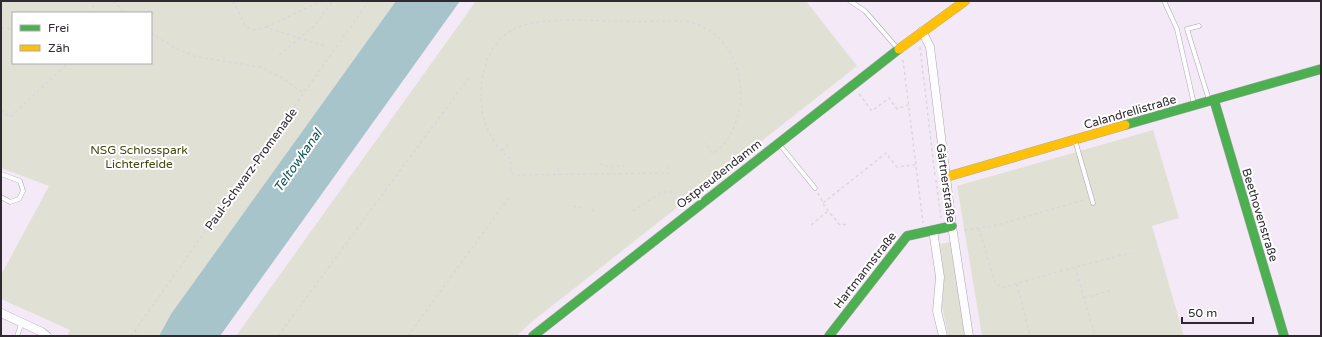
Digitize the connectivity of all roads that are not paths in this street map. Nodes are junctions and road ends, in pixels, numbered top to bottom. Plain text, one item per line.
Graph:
1 (850, 1) edge
2 (965, 1) edge
3 (1164, 1) edge
4 (1199, 26) dead end
5 (922, 31) junction
6 (898, 50) junction
7 (1321, 69) edge
8 (1211, 101) junction
9 (1195, 105) junction
10 (1075, 140) junction
11 (779, 143) junction
12 (1, 174) edge
13 (946, 177) junction
14 (815, 188) road end
15 (1, 197) edge
16 (1092, 200) road end
17 (952, 226) junction
18 (933, 230) junction
19 (1, 313) edge
20 (22, 322) junction
21 (17, 336) edge
22 (47, 336) edge
23 (533, 336) edge
24 (829, 336) edge
25 (943, 336) edge
26 (969, 336) edge
27 (1284, 336) edge

1 - 6 lane
2 - 5 street, Ostpreußendamm
3 - 9 lane
4 - 8 lane
5 - 6 street, Ostpreußendamm
5 - 13 street, Gärtnerstraße
6 - 11 street, Ostpreußendamm
7 - 8 street, Calandrellistraße
8 - 9 street, Calandrellistraße
8 - 27 street, Beethovenstraße
9 - 10 street, Calandrellistraße
10 - 13 street, Calandrellistraße
10 - 16 lane
11 - 14 lane
11 - 23 street, Ostpreußendamm
12 - 15 lane
13 - 17 street, Gärtnerstraße
17 - 18 street, Hartmannstraße
17 - 26 street, Gärtnerstraße
18 - 24 street, Hartmannstraße
18 - 25 street, Gärtnerstraße
19 - 20 street
20 - 21 lane
20 - 22 street

